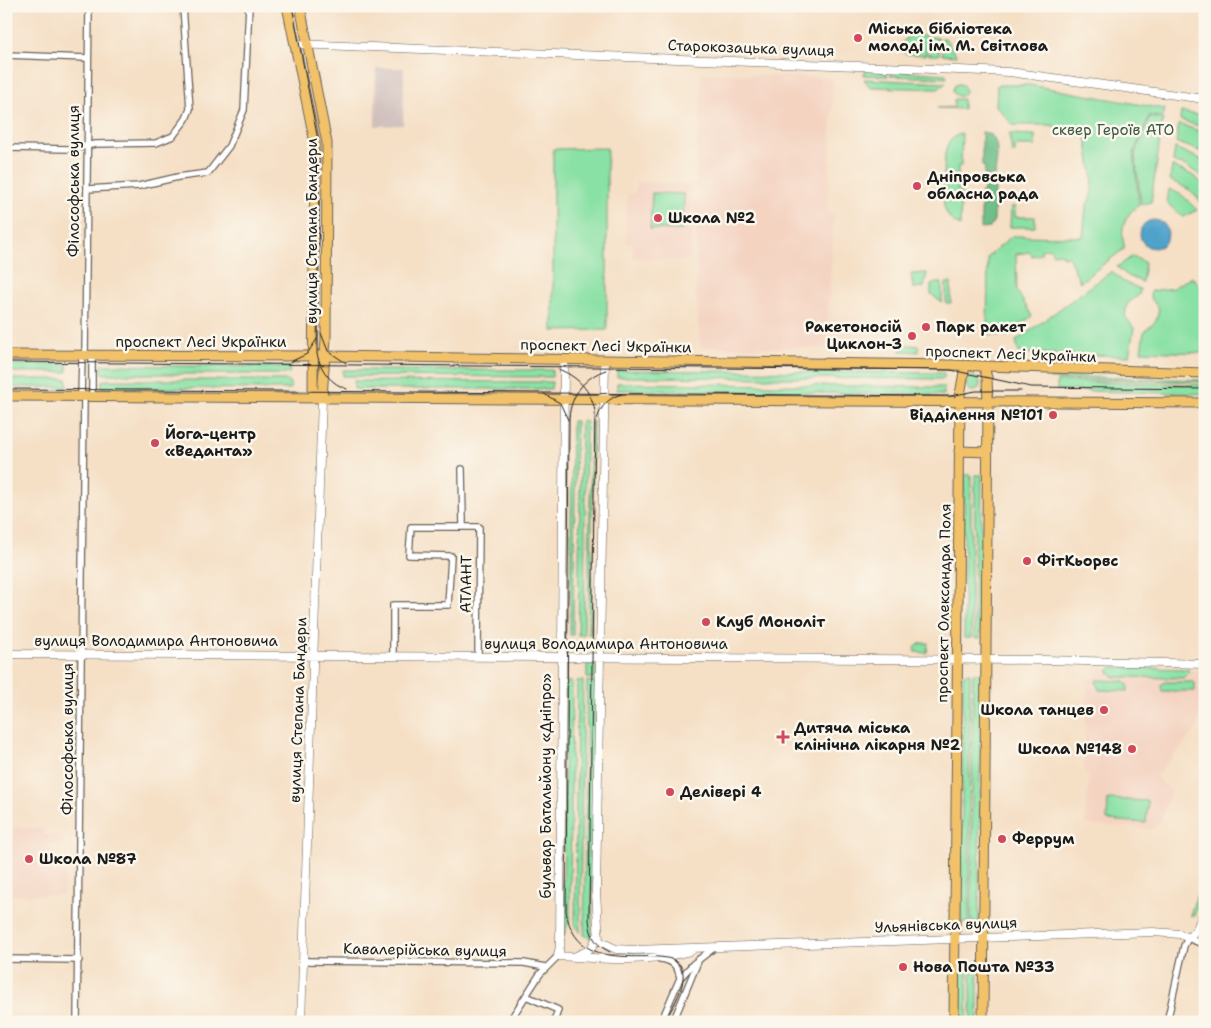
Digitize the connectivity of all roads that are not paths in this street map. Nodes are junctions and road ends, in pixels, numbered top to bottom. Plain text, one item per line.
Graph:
1 (89, 6) edge
2 (182, 6) edge
3 (249, 6) edge
4 (287, 6) edge
5 (300, 6) edge
6 (295, 44) junction
7 (307, 44) junction
8 (6, 55) edge
9 (87, 58) junction
10 (1205, 99) edge
11 (86, 146) junction
12 (6, 148) edge
13 (87, 189) junction
14 (313, 337) junction
15 (326, 338) junction
16 (6, 355) edge
17 (86, 356) junction
18 (292, 356) junction
19 (313, 356) junction
20 (325, 356) junction
21 (353, 357) junction
22 (564, 360) junction
23 (605, 360) junction
24 (965, 366) junction
25 (984, 367) junction
26 (1205, 373) edge
27 (6, 396) edge
28 (86, 397) junction
29 (322, 398) junction
30 (563, 400) junction
31 (604, 401) junction
32 (988, 402) junction
33 (960, 403) junction
34 (1205, 404) edge
35 (960, 451) junction
36 (988, 452) junction
37 (463, 524) junction
38 (6, 654) edge
39 (81, 654) junction
40 (313, 656) junction
41 (393, 656) junction
42 (478, 657) junction
43 (560, 657) junction
44 (600, 657) junction
45 (958, 660) junction
46 (986, 660) junction
47 (1205, 664) edge
48 (1205, 909) edge
49 (984, 937) junction
50 (1188, 938) junction
51 (598, 939) junction
52 (954, 939) junction
53 (1205, 945) edge
54 (703, 948) junction
55 (715, 948) junction
56 (558, 956) junction
57 (574, 957) junction
58 (6, 958) edge
59 (655, 958) junction
60 (699, 959) junction
61 (79, 960) junction
62 (304, 961) junction
63 (545, 967) junction
64 (680, 978) junction
65 (526, 996) junction
66 (78, 1022) edge
67 (301, 1022) edge
68 (509, 1022) edge
69 (554, 1022) edge
70 (661, 1022) edge
71 (673, 1022) edge
72 (954, 1022) edge
73 (983, 1022) edge
74 (1167, 1022) edge

1 - 9 street, Філософська вулиця
2 - 11 street
3 - 13 street
4 - 6 main road, вулиця Степана Бандери
5 - 7 main road, вулиця Степана Бандери
6 - 7 street, Старокозацька вулиця
6 - 14 main road, вулиця Степана Бандери
7 - 10 street, Старокозацька вулиця
7 - 15 main road, вулиця Степана Бандери
8 - 9 street
9 - 11 street, Філософська вулиця
11 - 12 street
11 - 13 street, Філософська вулиця
13 - 17 street, Філософська вулиця
14 - 18 main road
14 - 19 main road, вулиця Степана Бандери
15 - 20 main road, вулиця Степана Бандери
15 - 21 main road
16 - 17 main road, проспект Лесі Українки
17 - 18 main road, проспект Лесі Українки
17 - 28 street, Філософська вулиця
17 - 28 street, Філософська вулиця
18 - 19 main road, проспект Лесі Українки
19 - 20 main road, проспект Лесі Українки
19 - 29 main road, вулиця Степана Бандери
20 - 21 main road, проспект Лесі Українки
20 - 29 main road, вулиця Степана Бандери
21 - 22 main road, проспект Лесі Українки
22 - 23 main road, проспект Лесі Українки
22 - 30 street, бульвар Батальйону «Дніпро»
23 - 24 main road, проспект Лесі Українки
23 - 31 street
24 - 25 main road, проспект Лесі Українки
24 - 33 main road, проспект Олександра Поля
25 - 26 main road, проспект Лесі Українки
25 - 32 main road
27 - 28 main road
28 - 29 main road
28 - 39 street, Філософська вулиця
29 - 30 main road
29 - 40 street, вулиця Степана Бандери
30 - 31 main road
30 - 43 street, бульвар Батальйону «Дніпро»
31 - 33 main road
31 - 44 street
32 - 33 main road
32 - 34 main road
32 - 36 main road
33 - 35 main road, проспект Олександра Поля
35 - 36 main road
35 - 45 main road, проспект Олександра Поля
36 - 46 main road
37 - 37 street
37 - 41 street, АТЛАНТ
37 - 42 street, АТЛАНТ
38 - 39 street, вулиця Володимира Антоновича
39 - 40 street, вулиця Володимира Антоновича
39 - 61 street, Філософська вулиця
40 - 41 street, вулиця Володимира Антоновича
40 - 62 street, вулиця Степана Бандери
41 - 42 street, вулиця Володимира Антоновича
42 - 43 street, вулиця Володимира Антоновича
43 - 44 street, вулиця Володимира Антоновича
43 - 56 street, бульвар Батальйону «Дніпро»
44 - 45 street, вулиця Володимира Антоновича
44 - 51 street
45 - 46 street, вулиця Володимира Антоновича
45 - 52 main road, проспект Олександра Поля
46 - 47 street, вулиця Володимира Антоновича
46 - 49 main road
48 - 50 street
49 - 50 street, Ульянівська вулиця
49 - 52 street, Ульянівська вулиця
49 - 73 main road
50 - 53 street
50 - 74 street
51 - 54 street, Ульянівська вулиця
51 - 57 street
52 - 55 street, Ульянівська вулиця
52 - 72 main road, проспект Олександра Поля
54 - 55 street, Ульянівська вулиця
54 - 59 street, Ульянівська вулиця
55 - 60 street
56 - 57 street, Ульянівська вулиця
56 - 63 street
57 - 59 street, Ульянівська вулиця
58 - 61 street
59 - 64 street
60 - 64 street
60 - 71 street
61 - 66 street, Філософська вулиця
62 - 63 street, Кавалерійська вулиця
62 - 67 street, вулиця Степана Бандери
63 - 65 street
64 - 70 street
65 - 68 street
65 - 69 street

